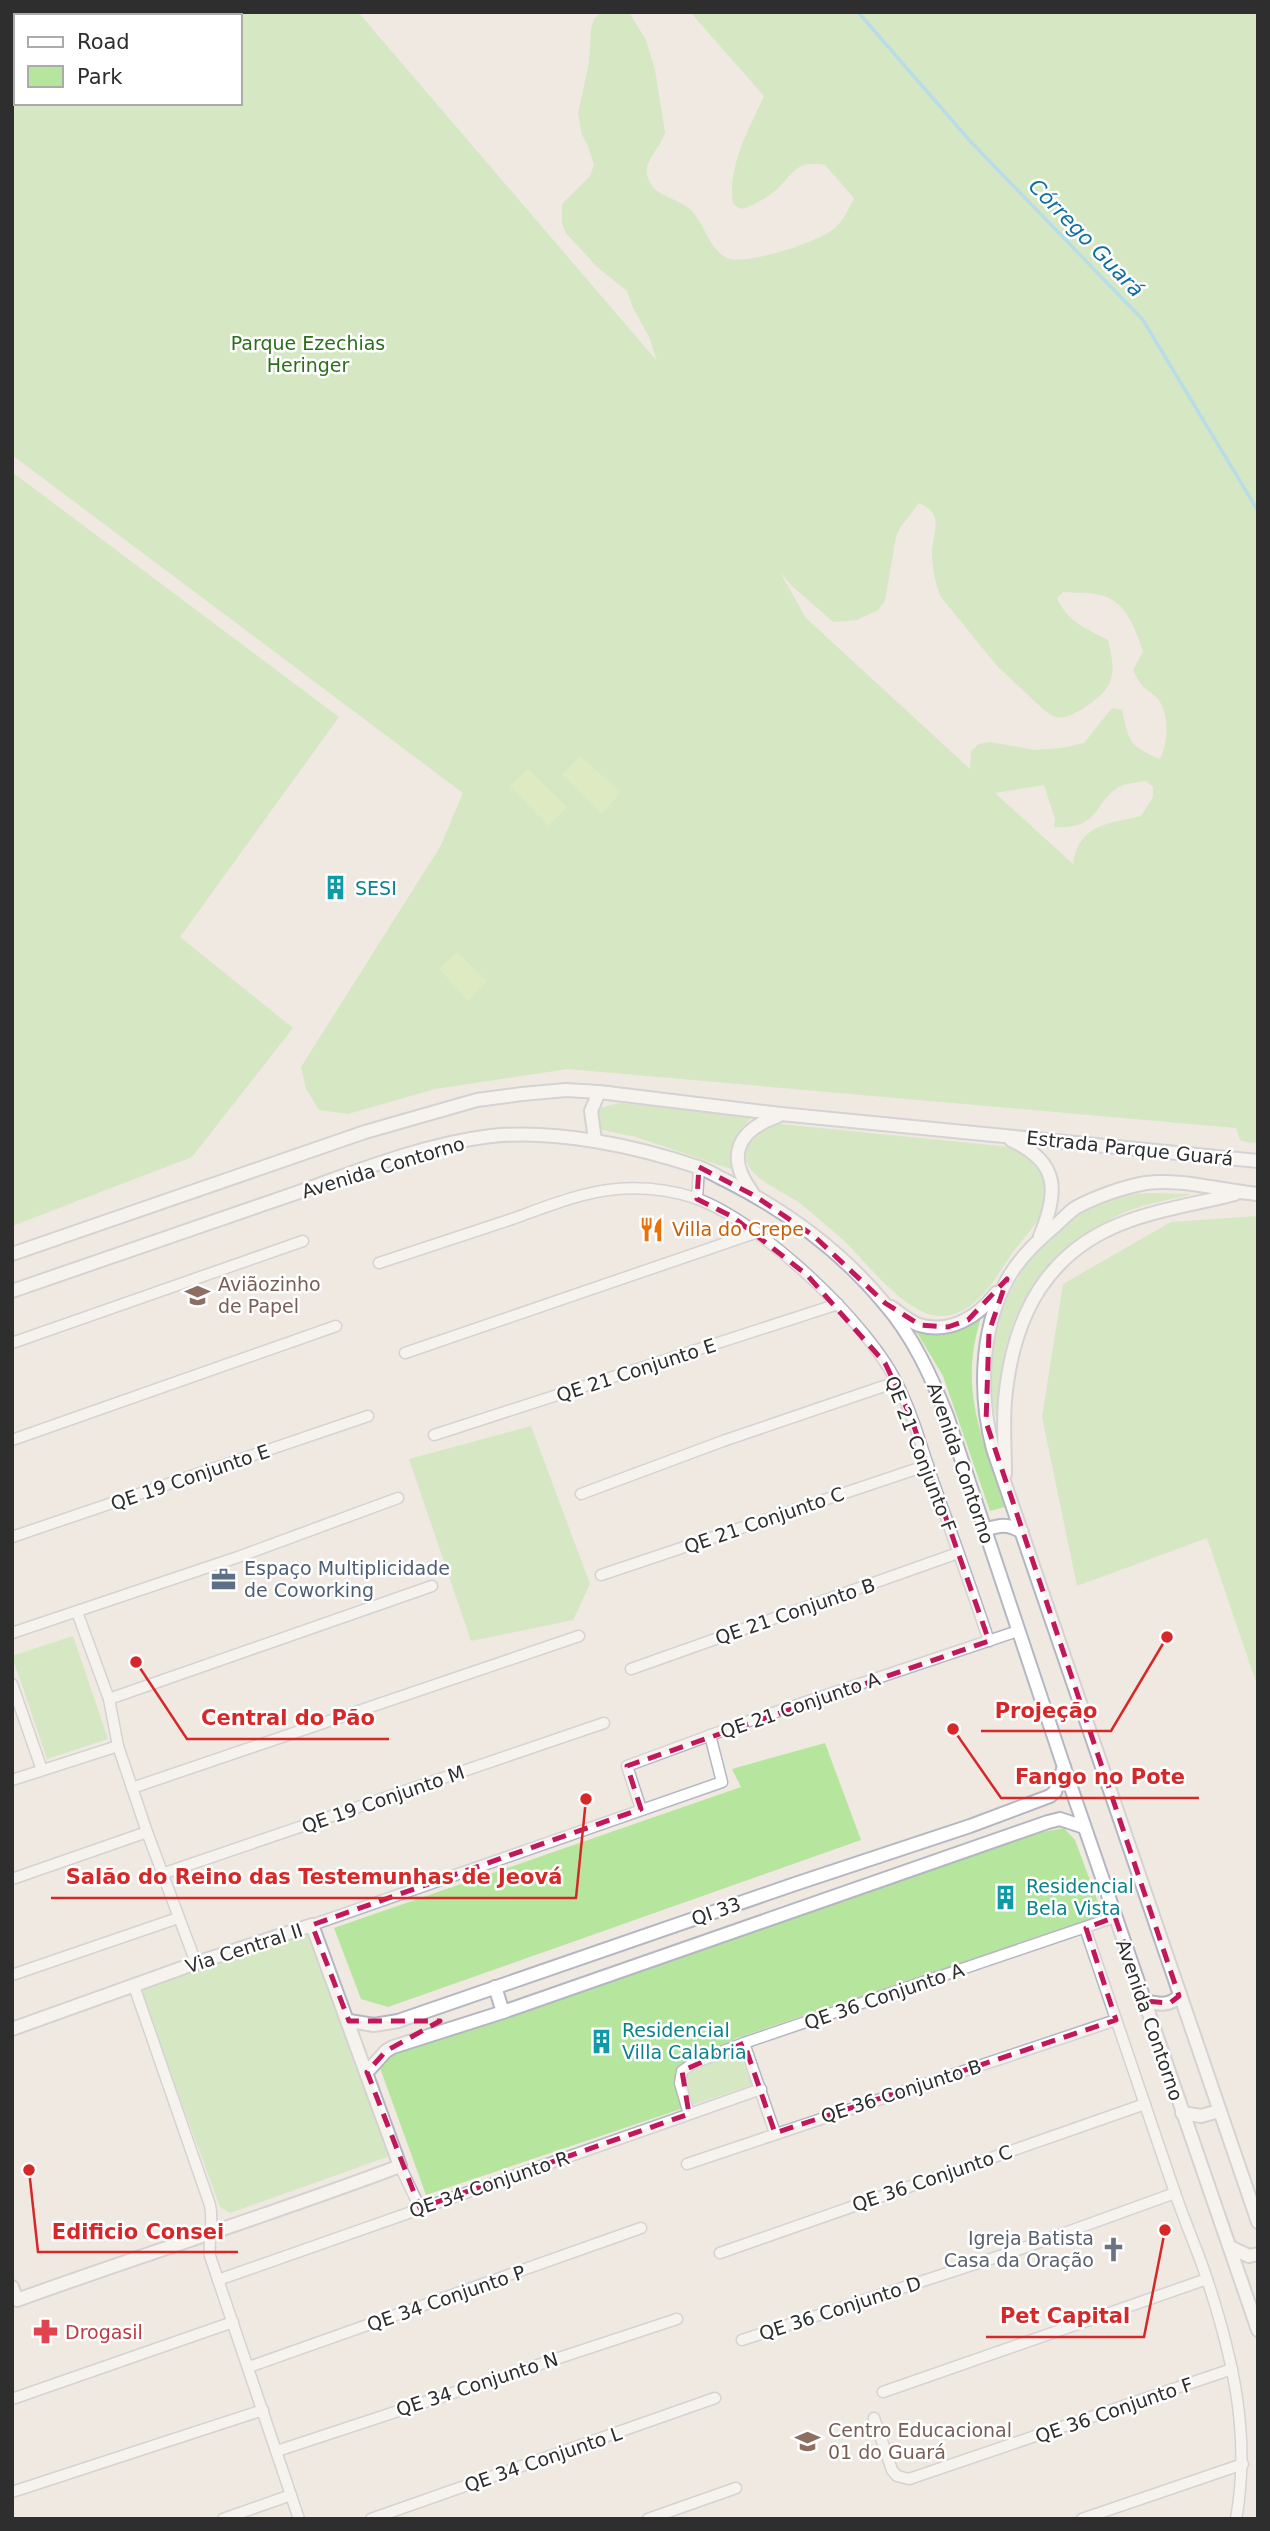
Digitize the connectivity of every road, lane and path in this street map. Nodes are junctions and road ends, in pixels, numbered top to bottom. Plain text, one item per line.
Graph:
1 (599, 1092) junction
2 (781, 1114) junction
3 (1002, 1136) junction
4 (595, 1140) junction
5 (1258, 1161) edge
6 (699, 1167) junction
7 (1242, 1192) junction
8 (1258, 1194) edge
9 (755, 1196) junction
10 (697, 1199) junction
11 (755, 1233) junction
12 (1038, 1239) junction
13 (303, 1241) dead end
14 (12, 1254) edge
15 (379, 1263) dead end
16 (1007, 1279) junction
17 (12, 1291) edge
18 (885, 1303) junction
19 (838, 1304) junction
20 (336, 1326) dead end
21 (12, 1342) edge
22 (405, 1353) dead end
23 (896, 1382) junction
24 (368, 1416) dead end
25 (434, 1435) dead end
26 (12, 1440) edge
27 (928, 1465) junction
28 (1005, 1484) junction
29 (582, 1494) dead end
30 (398, 1498) dead end
31 (984, 1530) junction
32 (1022, 1532) junction
33 (12, 1537) edge
34 (958, 1553) junction
35 (601, 1575) dead end
36 (432, 1586) dead end
37 (77, 1612) junction
38 (1018, 1630) junction
39 (12, 1633) edge
40 (579, 1636) dead end
41 (989, 1641) junction
42 (631, 1669) dead end
43 (12, 1684) edge
44 (109, 1699) junction
45 (604, 1723) dead end
46 (710, 1735) junction
47 (118, 1746) junction
48 (1064, 1768) junction
49 (43, 1770) junction
50 (12, 1780) edge
51 (132, 1788) junction
52 (641, 1809) junction
53 (970, 1826) junction
54 (1084, 1827) junction
55 (147, 1832) junction
56 (977, 1847) junction
57 (162, 1874) junction
58 (12, 1879) edge
59 (1115, 1917) junction
60 (178, 1918) junction
61 (312, 1925) junction
62 (1086, 1928) junction
63 (196, 1963) junction
64 (12, 1975) edge
65 (134, 1986) junction
66 (495, 1987) junction
67 (1179, 1996) junction
68 (1144, 2001) junction
69 (503, 2012) junction
70 (1116, 2020) junction
71 (349, 2021) junction
72 (12, 2029) edge
73 (744, 2043) junction
74 (367, 2072) junction
75 (761, 2090) junction
76 (1145, 2104) junction
77 (1219, 2111) junction
78 (1182, 2113) junction
79 (690, 2114) junction
80 (775, 2133) junction
81 (687, 2164) dead end
82 (400, 2166) junction
83 (1175, 2193) junction
84 (420, 2208) junction
85 (1258, 2222) edge
86 (641, 2228) dead end
87 (208, 2233) junction
88 (1230, 2247) junction
89 (720, 2253) dead end
90 (1258, 2255) edge
91 (1207, 2279) junction
92 (218, 2280) junction
93 (12, 2287) edge
94 (15, 2301) edge
95 (677, 2319) dead end
96 (233, 2322) junction
97 (1258, 2330) edge
98 (743, 2340) dead end
99 (249, 2367) junction
100 (1233, 2369) junction
101 (883, 2392) dead end
102 (715, 2398) dead end
103 (12, 2399) edge
104 (263, 2410) junction
105 (874, 2418) dead end
106 (277, 2451) junction
107 (1242, 2464) junction
108 (736, 2488) dead end
109 (12, 2492) edge
110 (291, 2495) junction
111 (389, 2516) edge
112 (223, 2519) edge
113 (299, 2519) edge
114 (371, 2519) edge
115 (648, 2519) edge
116 (1083, 2519) edge
117 (1236, 2519) edge

1 - 2 main road, Avenida Contorno
1 - 4 main road
1 - 14 main road, Avenida Contorno
2 - 3 main road, Avenida Contorno
2 - 9 main road
3 - 5 main road, Estrada Parque Guará
3 - 12 main road
4 - 6 main road, Avenida Contorno
4 - 17 main road, Avenida Contorno
6 - 9 main road, Avenida Contorno
6 - 10 street
7 - 8 main road, Estrada Parque Guará
7 - 12 main road, Estrada Parque Guará
7 - 28 main road
9 - 18 main road, Avenida Contorno
10 - 11 street, QE 21 Conjunto F
10 - 15 street, QE 21 Conjunto F
11 - 19 street, QE 21 Conjunto F
11 - 22 street
12 - 16 main road, Avenida Contorno
13 - 21 street
16 - 18 main road
16 - 28 main road, Avenida Contorno
18 - 31 main road, Avenida Contorno
19 - 23 street, QE 21 Conjunto F
19 - 25 street, QE 21 Conjunto E
20 - 26 street
23 - 27 street, QE 21 Conjunto F
23 - 29 street
24 - 33 street, QE 19 Conjunto E
27 - 34 street, QE 21 Conjunto F
27 - 35 street, QE 21 Conjunto C
28 - 32 main road, Avenida Contorno
30 - 37 street
31 - 32 main road
31 - 38 main road, Avenida Contorno
32 - 67 main road, Avenida Contorno
34 - 41 street, QE 21 Conjunto F
34 - 42 street, QE 21 Conjunto B
36 - 44 street
37 - 39 street
37 - 44 street
38 - 41 street, QE 21 Conjunto A
38 - 48 main road, Avenida Contorno
40 - 51 street
41 - 46 street, QE 21 Conjunto A
43 - 49 street
44 - 47 street
45 - 57 street, QE 19 Conjunto M
46 - 52 street, QE 21 Conjunto A
46 - 52 street
47 - 49 street
47 - 51 street
48 - 53 main road, QI 33
48 - 54 main road, Avenida Contorno
49 - 50 street
51 - 55 street
52 - 61 street
53 - 56 main road
53 - 66 main road, QI 33
54 - 56 main road, QI 33
54 - 59 main road, Avenida Contorno
55 - 57 street
55 - 58 street
56 - 69 main road, QI 33
57 - 60 street
59 - 62 street, QE 36 Conjunto A
59 - 68 main road, Avenida Contorno
60 - 63 street
60 - 64 street
61 - 63 main road, Via Central II
61 - 71 main road, Via Central II
62 - 70 street
62 - 73 street, QE 36 Conjunto A
63 - 65 main road, Via Central II
65 - 72 main road, Via Central II
65 - 87 street
66 - 69 main road
66 - 71 main road, QI 33
67 - 68 main road
67 - 77 main road, Avenida Contorno
68 - 78 main road, Avenida Contorno
69 - 74 main road, QI 33
70 - 76 street
70 - 80 street, QE 36 Conjunto B
71 - 74 main road, Via Central II
73 - 75 street
73 - 79 street, QE 36 Conjunto A
74 - 82 main road, Via Central II
75 - 79 street, QE 34 Conjunto R
75 - 80 street
76 - 83 street
76 - 89 street, QE 36 Conjunto C
77 - 78 main road
77 - 85 main road, Avenida Contorno
78 - 88 main road, Avenida Contorno
79 - 84 street, QE 34 Conjunto R
80 - 81 street, QE 36 Conjunto B
82 - 84 street, Via Central II
82 - 87 main road
83 - 91 street
83 - 98 street, QE 36 Conjunto D
84 - 92 street, QE 34 Conjunto R
86 - 99 street, QE 34 Conjunto P
87 - 92 street
87 - 94 main road
88 - 90 main road
88 - 97 main road, Avenida Contorno
91 - 100 street
91 - 101 street
92 - 96 street
93 - 94 main road
95 - 106 street, QE 34 Conjunto N
96 - 99 street
96 - 103 street
99 - 104 street
100 - 105 street, QE 36 Conjunto F
100 - 107 street
102 - 111 street, QE 34 Conjunto L
104 - 106 street
104 - 109 street
106 - 110 street
107 - 116 street
107 - 117 street
108 - 115 street
110 - 112 street
110 - 113 street
111 - 114 street, QE 34 Conjunto L

